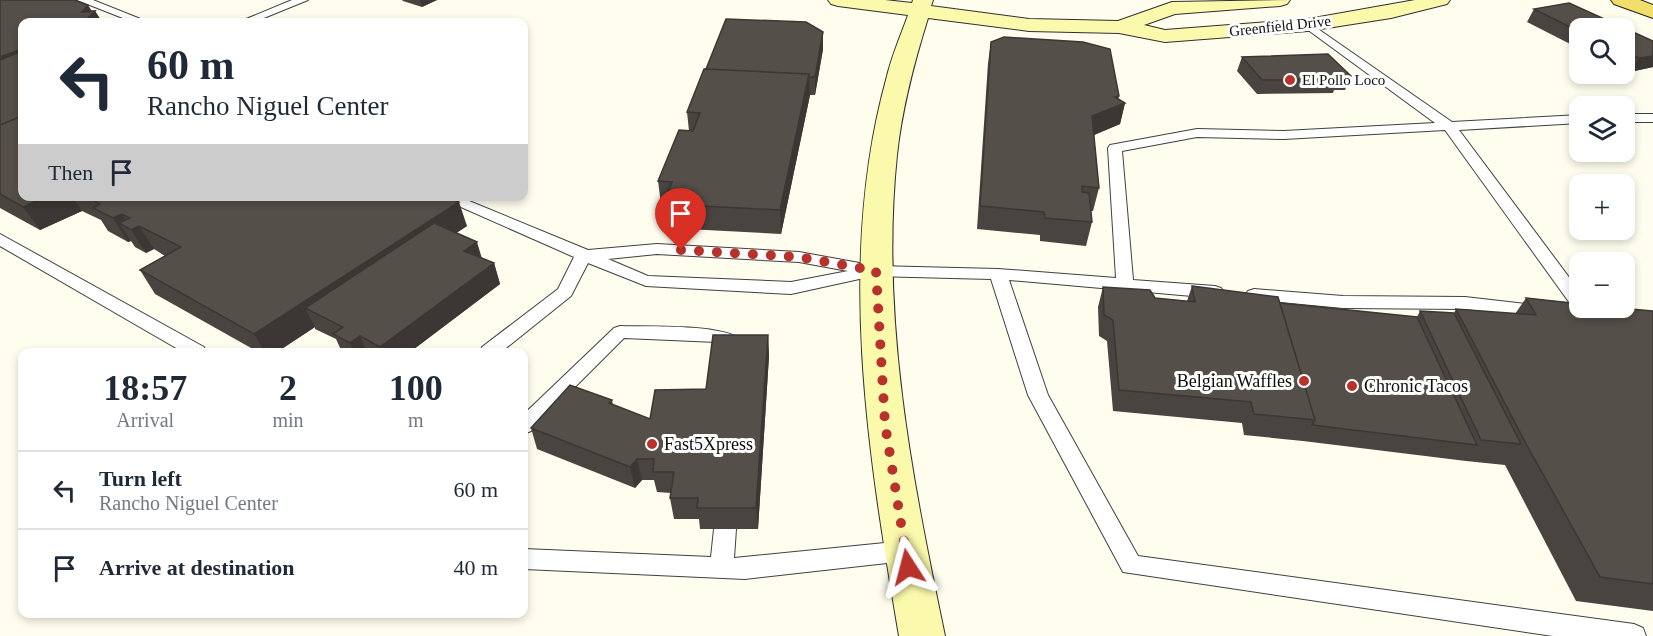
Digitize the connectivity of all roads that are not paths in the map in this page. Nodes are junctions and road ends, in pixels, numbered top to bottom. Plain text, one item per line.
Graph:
1 (83, 0) edge
2 (302, 0) edge
3 (838, 0) edge
4 (1274, 0) edge
5 (1440, 0) edge
6 (1621, 0) edge
7 (921, 6) edge
8 (1653, 12) edge
9 (131, 18) edge
10 (256, 18) edge
11 (1308, 25) junction
12 (1119, 27) junction
13 (1635, 118) edge
14 (1653, 118) edge
15 (1569, 120) edge
16 (1450, 127) junction
17 (455, 201) edge
18 (0, 238) edge
19 (583, 256) junction
20 (876, 271) junction
21 (998, 274) junction
22 (1125, 284) junction
23 (1569, 290) edge
24 (1569, 314) edge
25 (190, 348) edge
26 (494, 348) edge
27 (739, 356) edge
28 (528, 422) edge
29 (725, 529) edge
30 (906, 551) junction
31 (528, 559) edge
32 (721, 569) junction
33 (922, 636) edge
34 (1634, 636) edge

1 - 9 lane
2 - 10 lane
3 - 7 main road, Greenfield Drive
4 - 12 main road, Greenfield Drive
5 - 11 main road, Greenfield Drive
6 - 8 main road
7 - 12 main road, Greenfield Drive
7 - 20 main road
11 - 12 main road, Greenfield Drive
11 - 16 lane
13 - 14 lane
15 - 16 lane
16 - 22 lane
16 - 23 lane
17 - 19 lane
18 - 25 lane
19 - 20 lane
19 - 20 lane
19 - 26 lane
20 - 21 lane
20 - 30 main road
21 - 22 lane
21 - 34 lane
22 - 24 lane
27 - 28 lane
29 - 32 lane
30 - 32 lane
30 - 33 main road
31 - 32 lane

